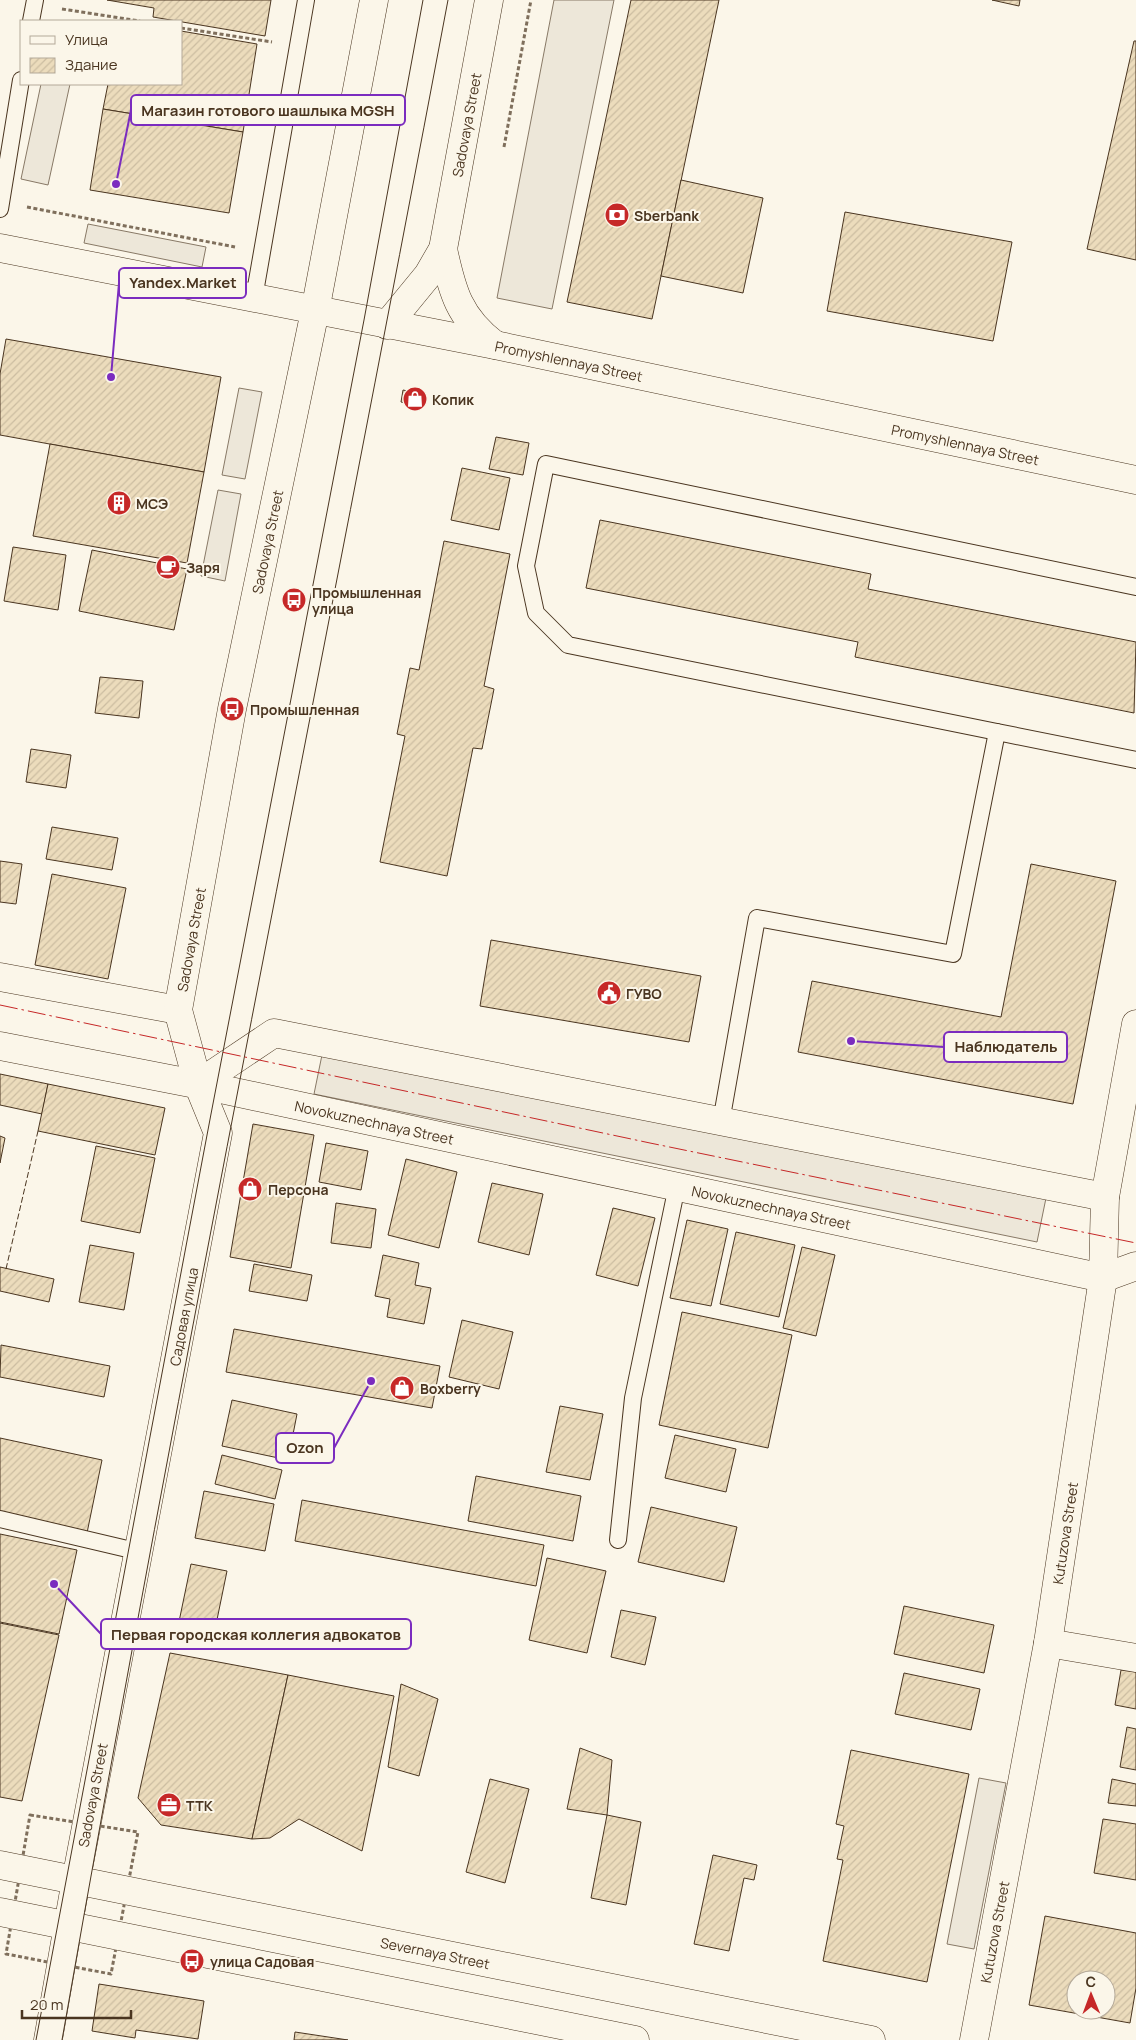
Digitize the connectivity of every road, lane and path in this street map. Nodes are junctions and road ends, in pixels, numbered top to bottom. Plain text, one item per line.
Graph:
1 (306, 0) edge
2 (374, 0) edge
3 (489, 0) edge
4 (531, 0) edge
5 (34, 2) edge
6 (31, 20) edge
7 (134, 20) edge
8 (182, 28) edge
9 (298, 46) junction
10 (20, 85) edge
11 (504, 147) dead end
12 (1, 206) edge
13 (0, 248) edge
14 (443, 249) junction
15 (262, 252) junction
16 (254, 298) junction
17 (315, 311) junction
18 (387, 325) junction
19 (495, 345) junction
20 (1136, 480) edge
21 (1136, 587) edge
22 (997, 732) junction
23 (1136, 760) edge
24 (0, 977) edge
25 (178, 1010) junction
26 (1136, 1024) edge
27 (0, 1046) edge
28 (198, 1084) junction
29 (721, 1122) junction
30 (677, 1186) junction
31 (1105, 1196) junction
32 (1136, 1266) edge
33 (1103, 1278) junction
34 (0, 1520) edge
35 (618, 1540) dead end
36 (140, 1552) junction
37 (1048, 1643) junction
38 (1136, 1658) edge
39 (0, 1865) edge
40 (76, 1880) junction
41 (0, 1912) edge
42 (69, 1925) junction
43 (48, 2040) edge
44 (635, 2040) edge
45 (871, 2040) edge
46 (974, 2040) edge

1 - 9 lane
2 - 17 street, Sadovaya Street
3 - 14 street, Sadovaya Street
4 - 11 path
5 - 6 lane
5 - 7 path
8 - 9 path
9 - 15 lane
10 - 12 lane
12 - 15 path
13 - 16 street, Promyshlennaya Street
14 - 18 street, Sadovaya Street
14 - 19 street, Sadovaya Street
15 - 16 lane
16 - 17 street, Promyshlennaya Street
17 - 18 street, Promyshlennaya Street
17 - 25 street, Sadovaya Street
18 - 19 street, Promyshlennaya Street
19 - 20 street, Promyshlennaya Street
21 - 22 lane
22 - 23 lane
22 - 29 lane
24 - 25 street
25 - 28 street, Sadovaya Street
26 - 31 street, Kutuzova Street
27 - 28 street, Novokuznechnaya Street
28 - 29 street
28 - 30 street, Novokuznechnaya Street
28 - 36 street, Садовая улица
29 - 31 street
30 - 33 street, Novokuznechnaya Street
30 - 35 lane
31 - 33 street, Kutuzova Street
32 - 33 street
33 - 37 street, Kutuzova Street
34 - 36 lane
36 - 40 street, Sadovaya Street
37 - 38 street
37 - 46 street, Kutuzova Street
39 - 40 street, Severnaya Street
40 - 42 street, Sadovaya Street
40 - 45 street, Severnaya Street
41 - 42 street
42 - 43 street, Sadovaya Street
42 - 44 street

